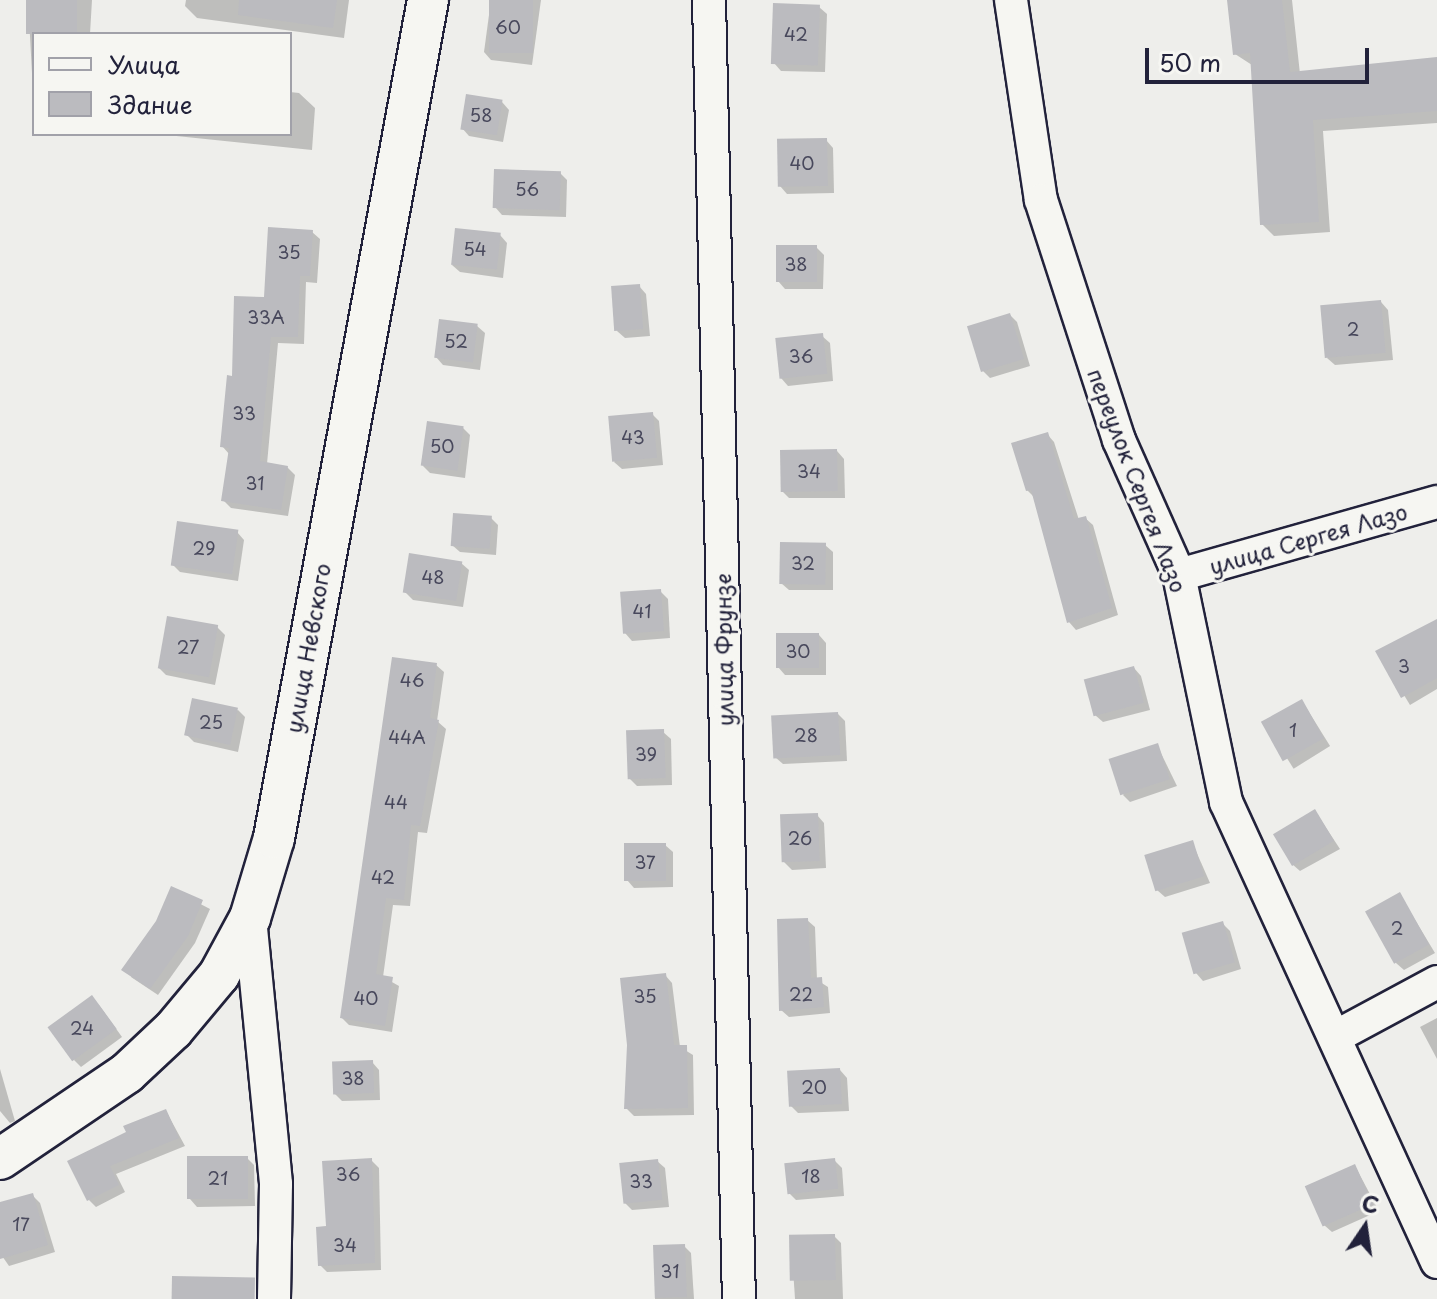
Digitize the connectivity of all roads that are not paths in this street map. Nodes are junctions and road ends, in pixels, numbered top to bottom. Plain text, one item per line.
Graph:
1 (428, 0) edge
2 (709, 0) edge
3 (1011, 0) edge
4 (1437, 502) edge
5 (1179, 575) junction
6 (250, 918) junction
7 (1437, 982) edge
8 (1335, 1037) junction
9 (0, 1159) edge
10 (1437, 1262) edge
11 (274, 1299) edge
12 (739, 1299) edge

1 - 6 main road, улица Невского
2 - 12 street, улица Фрунзе
3 - 5 street, переулок Сергея Лазо
4 - 5 street, улица Сергея Лазо
5 - 8 street, переулок Сергея Лазо
6 - 9 main road
6 - 11 street, улица Невского
7 - 8 street
8 - 10 street, переулок Сергея Лазо

